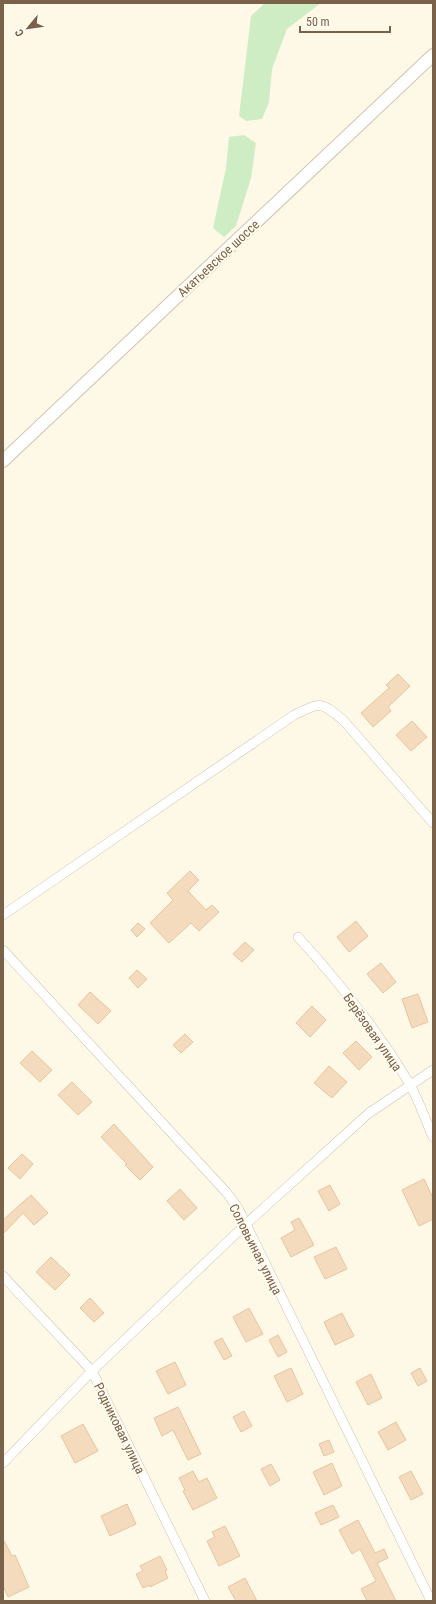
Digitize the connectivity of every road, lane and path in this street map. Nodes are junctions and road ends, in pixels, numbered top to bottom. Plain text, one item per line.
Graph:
1 (433, 55) edge
2 (3, 461) edge
3 (433, 823) edge
4 (3, 915) edge
5 (298, 937) dead end
6 (3, 950) edge
7 (433, 1070) edge
8 (410, 1084) junction
9 (433, 1137) edge
10 (246, 1225) junction
11 (3, 1276) edge
12 (92, 1371) junction
13 (3, 1463) edge
14 (205, 1601) edge
15 (431, 1601) edge

1 - 2 street, Акатьевское шоссе
3 - 4 street
5 - 8 street, Берёзовая улица
6 - 10 street, Соловьиная улица
7 - 8 street
8 - 9 street, Берёзовая улица
8 - 10 street
10 - 12 street
10 - 15 street, Соловьиная улица
11 - 12 street, Родниковая улица
12 - 13 street
12 - 14 street, Родниковая улица

